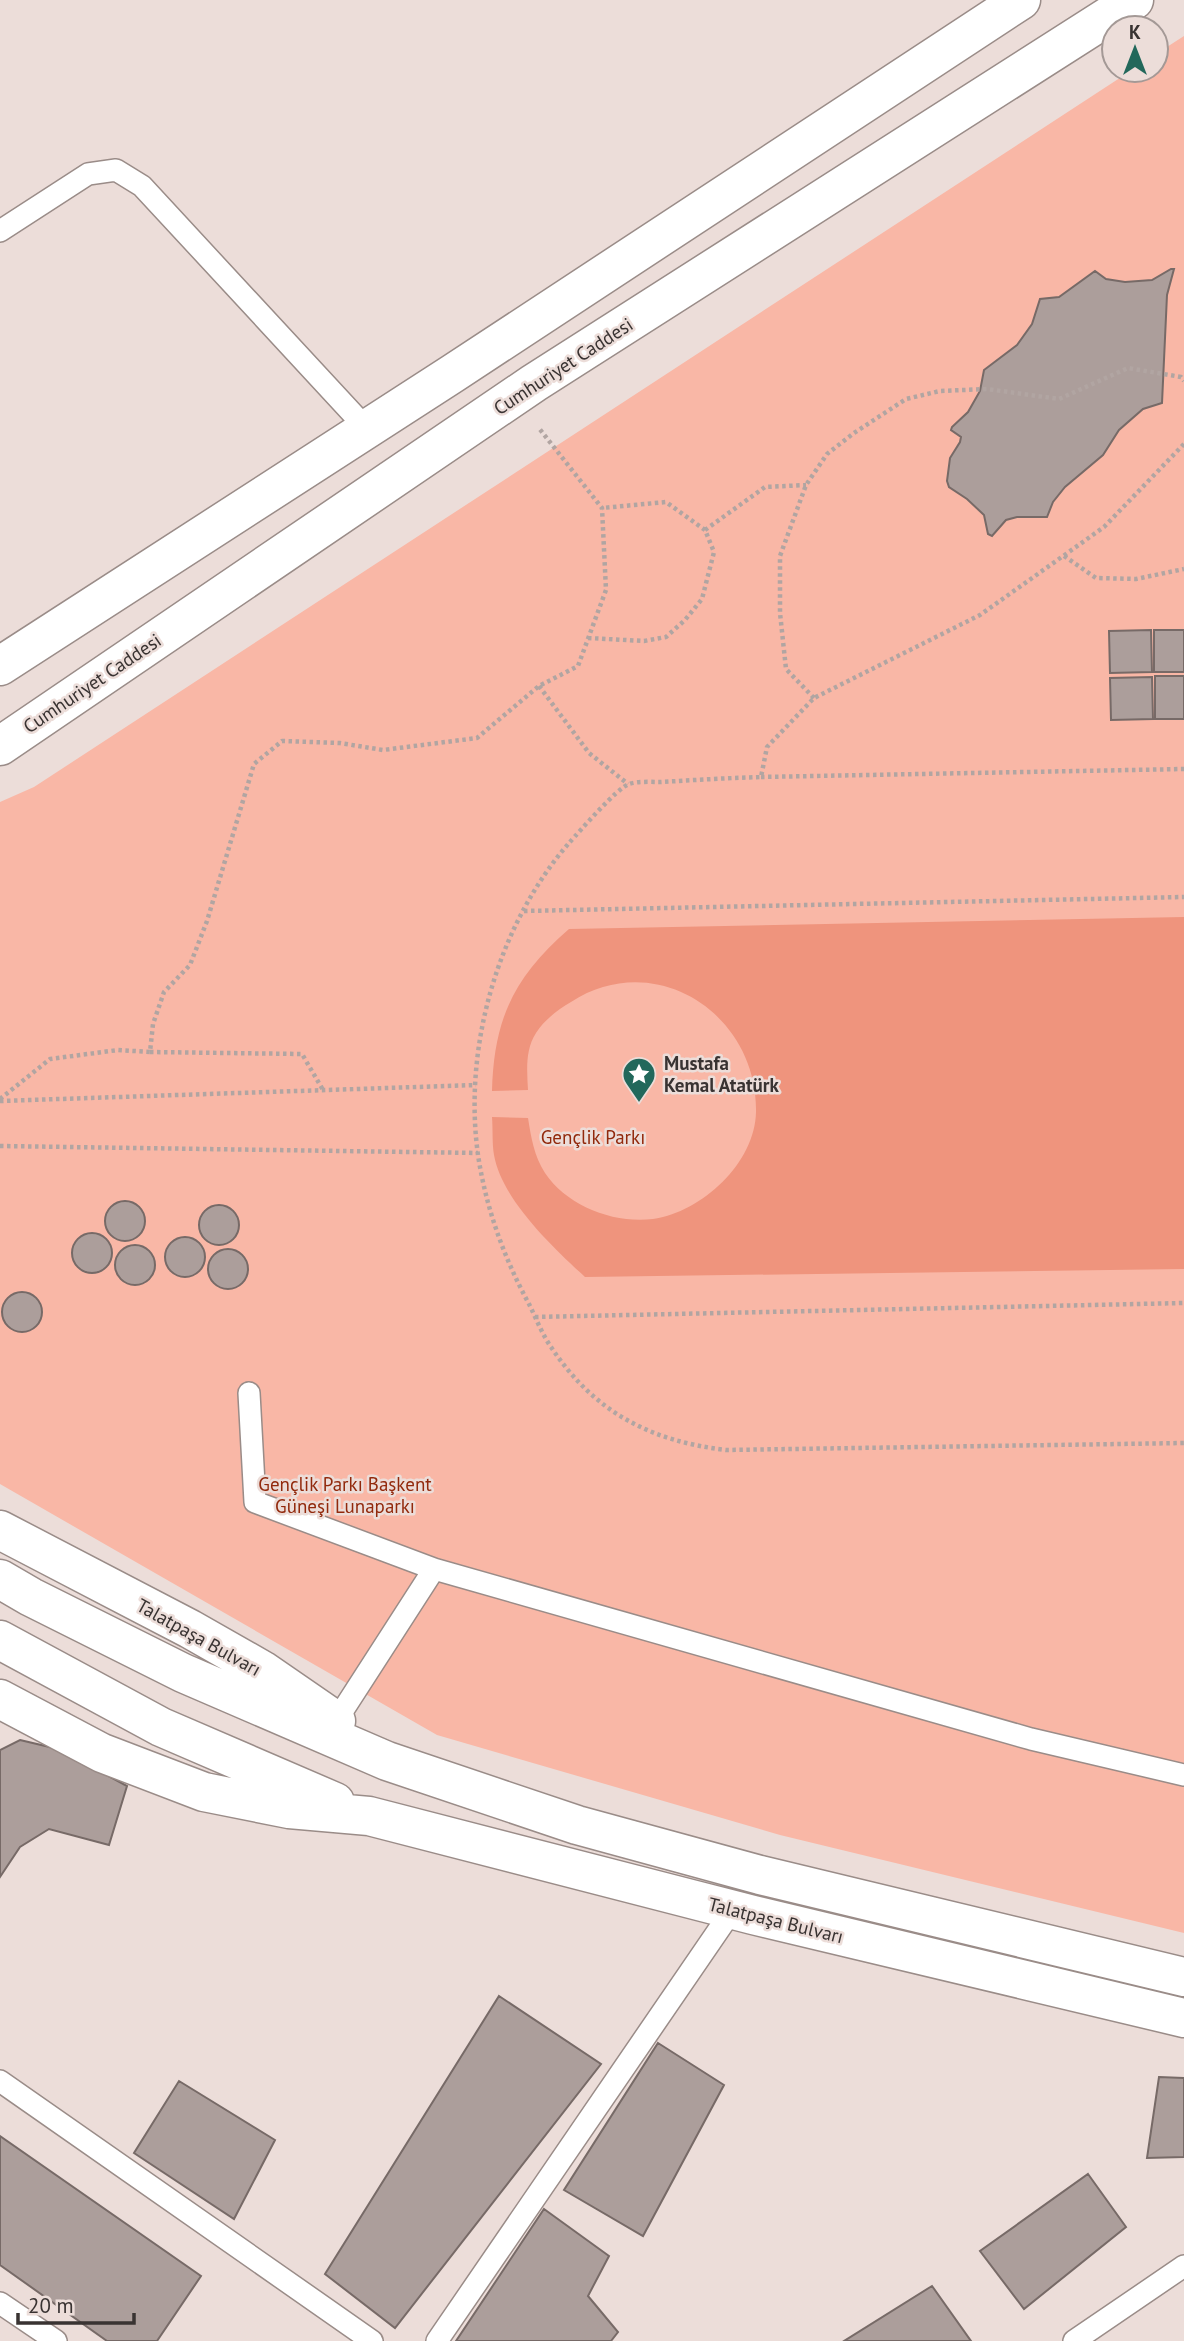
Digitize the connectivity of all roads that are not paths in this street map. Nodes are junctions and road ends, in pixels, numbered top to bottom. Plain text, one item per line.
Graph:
1 (1021, 0) edge
2 (1134, 0) edge
3 (0, 231) edge
4 (501, 340) junction
5 (452, 374) junction
6 (524, 390) junction
7 (481, 421) junction
8 (366, 428) junction
9 (0, 666) edge
10 (0, 746) edge
11 (249, 1393) dead end
12 (0, 1530) edge
13 (434, 1569) junction
14 (0, 1579) edge
15 (0, 1640) edge
16 (0, 1699) edge
17 (336, 1721) junction
18 (387, 1761) junction
19 (1184, 1775) edge
20 (369, 1816) junction
21 (733, 1909) junction
22 (1184, 1977) edge
23 (1184, 2018) edge
24 (0, 2081) edge
25 (1184, 2266) edge
26 (0, 2303) edge
27 (56, 2341) edge
28 (372, 2341) edge
29 (437, 2341) edge
30 (1074, 2341) edge

1 - 4 main road
2 - 6 main road, Cumhuriyet Caddesi
3 - 8 lane
4 - 5 main road
4 - 6 main road
5 - 7 main road
5 - 8 main road
6 - 7 main road, Cumhuriyet Caddesi
7 - 10 main road, Cumhuriyet Caddesi
8 - 9 main road
11 - 13 lane
12 - 17 main road, Talatpaşa Bulvarı
13 - 17 lane
13 - 19 lane
14 - 18 main road, Talatpaşa Bulvarı
15 - 20 main road, Talatpaşa Bulvarı
16 - 20 main road, Talatpaşa Bulvarı
17 - 18 main road, Talatpaşa Bulvarı
18 - 22 main road, Talatpaşa Bulvarı
20 - 21 main road, Talatpaşa Bulvarı
21 - 23 main road, Talatpaşa Bulvarı
21 - 29 lane
24 - 28 lane
25 - 30 lane
26 - 27 lane

